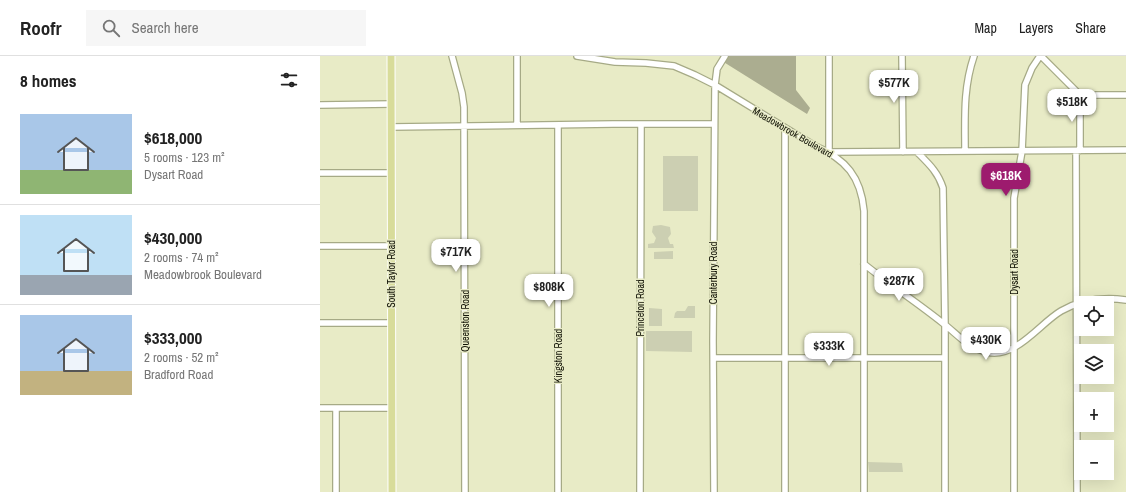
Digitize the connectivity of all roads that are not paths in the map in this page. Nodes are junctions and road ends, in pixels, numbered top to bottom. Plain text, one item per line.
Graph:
1 (391, 56) edge
2 (452, 56) edge
3 (517, 56) edge
4 (577, 56) edge
5 (725, 56) edge
6 (829, 56) edge
7 (902, 56) edge
8 (974, 56) edge
9 (1041, 56) edge
10 (715, 85) junction
11 (1080, 95) junction
12 (1126, 95) edge
13 (391, 104) junction
14 (320, 105) edge
15 (641, 124) junction
16 (714, 124) junction
17 (465, 125) junction
18 (517, 125) junction
19 (558, 125) junction
20 (391, 127) junction
21 (785, 128) junction
22 (1126, 150) edge
23 (965, 151) junction
24 (1022, 151) junction
25 (1078, 151) junction
26 (829, 152) junction
27 (903, 152) junction
28 (917, 152) junction
29 (320, 173) edge
30 (391, 173) junction
31 (320, 246) edge
32 (391, 246) junction
33 (864, 264) junction
34 (1077, 296) edge
35 (1114, 298) edge
36 (1126, 300) edge
37 (1074, 305) edge
38 (320, 323) edge
39 (391, 323) junction
40 (945, 325) junction
41 (1077, 336) edge
42 (1014, 348) junction
43 (714, 358) junction
44 (864, 358) junction
45 (945, 358) junction
46 (785, 359) junction
47 (320, 408) edge
48 (336, 408) junction
49 (392, 408) junction
50 (336, 492) edge
51 (392, 492) edge
52 (466, 492) edge
53 (558, 492) edge
54 (640, 492) edge
55 (714, 492) edge
56 (785, 492) edge
57 (864, 492) edge
58 (945, 492) edge
59 (1014, 492) edge
60 (1077, 492) edge

1 - 13 main road, South Taylor Road
2 - 17 street, Queenston Road
3 - 18 street
4 - 10 street, Meadowbrook Boulevard
5 - 10 street, Canterbury Road
6 - 26 street
7 - 27 street
8 - 23 street
9 - 11 street
9 - 24 street, Dysart Road
10 - 16 street, Canterbury Road
10 - 21 street, Meadowbrook Boulevard
11 - 12 street
11 - 25 street
13 - 14 street
13 - 20 main road, South Taylor Road
15 - 16 street
15 - 19 street
15 - 54 street, Princeton Road
16 - 43 street, Canterbury Road
17 - 18 street
17 - 20 street
17 - 52 street, Queenston Road
18 - 19 street
19 - 53 street, Kingston Road
20 - 30 main road, South Taylor Road
21 - 26 street, Meadowbrook Boulevard
21 - 46 street
22 - 25 street
23 - 24 street
23 - 28 street
24 - 25 street
24 - 42 street, Dysart Road
25 - 34 street
26 - 27 street
26 - 33 street, Meadowbrook Boulevard
27 - 28 street
28 - 40 street
29 - 30 street
30 - 32 main road, South Taylor Road
31 - 32 street
32 - 39 main road, South Taylor Road
33 - 40 street
33 - 44 street, Meadowbrook Boulevard
35 - 36 street
37 - 42 street
38 - 39 street
39 - 49 main road, South Taylor Road
40 - 42 street
40 - 45 street
41 - 60 street
42 - 59 street, Dysart Road
43 - 46 street
43 - 55 street, Canterbury Road
44 - 45 street
44 - 46 street
44 - 57 street, Meadowbrook Boulevard
45 - 58 street
46 - 56 street
47 - 48 street
48 - 49 street
48 - 50 street
49 - 51 main road, South Taylor Road

